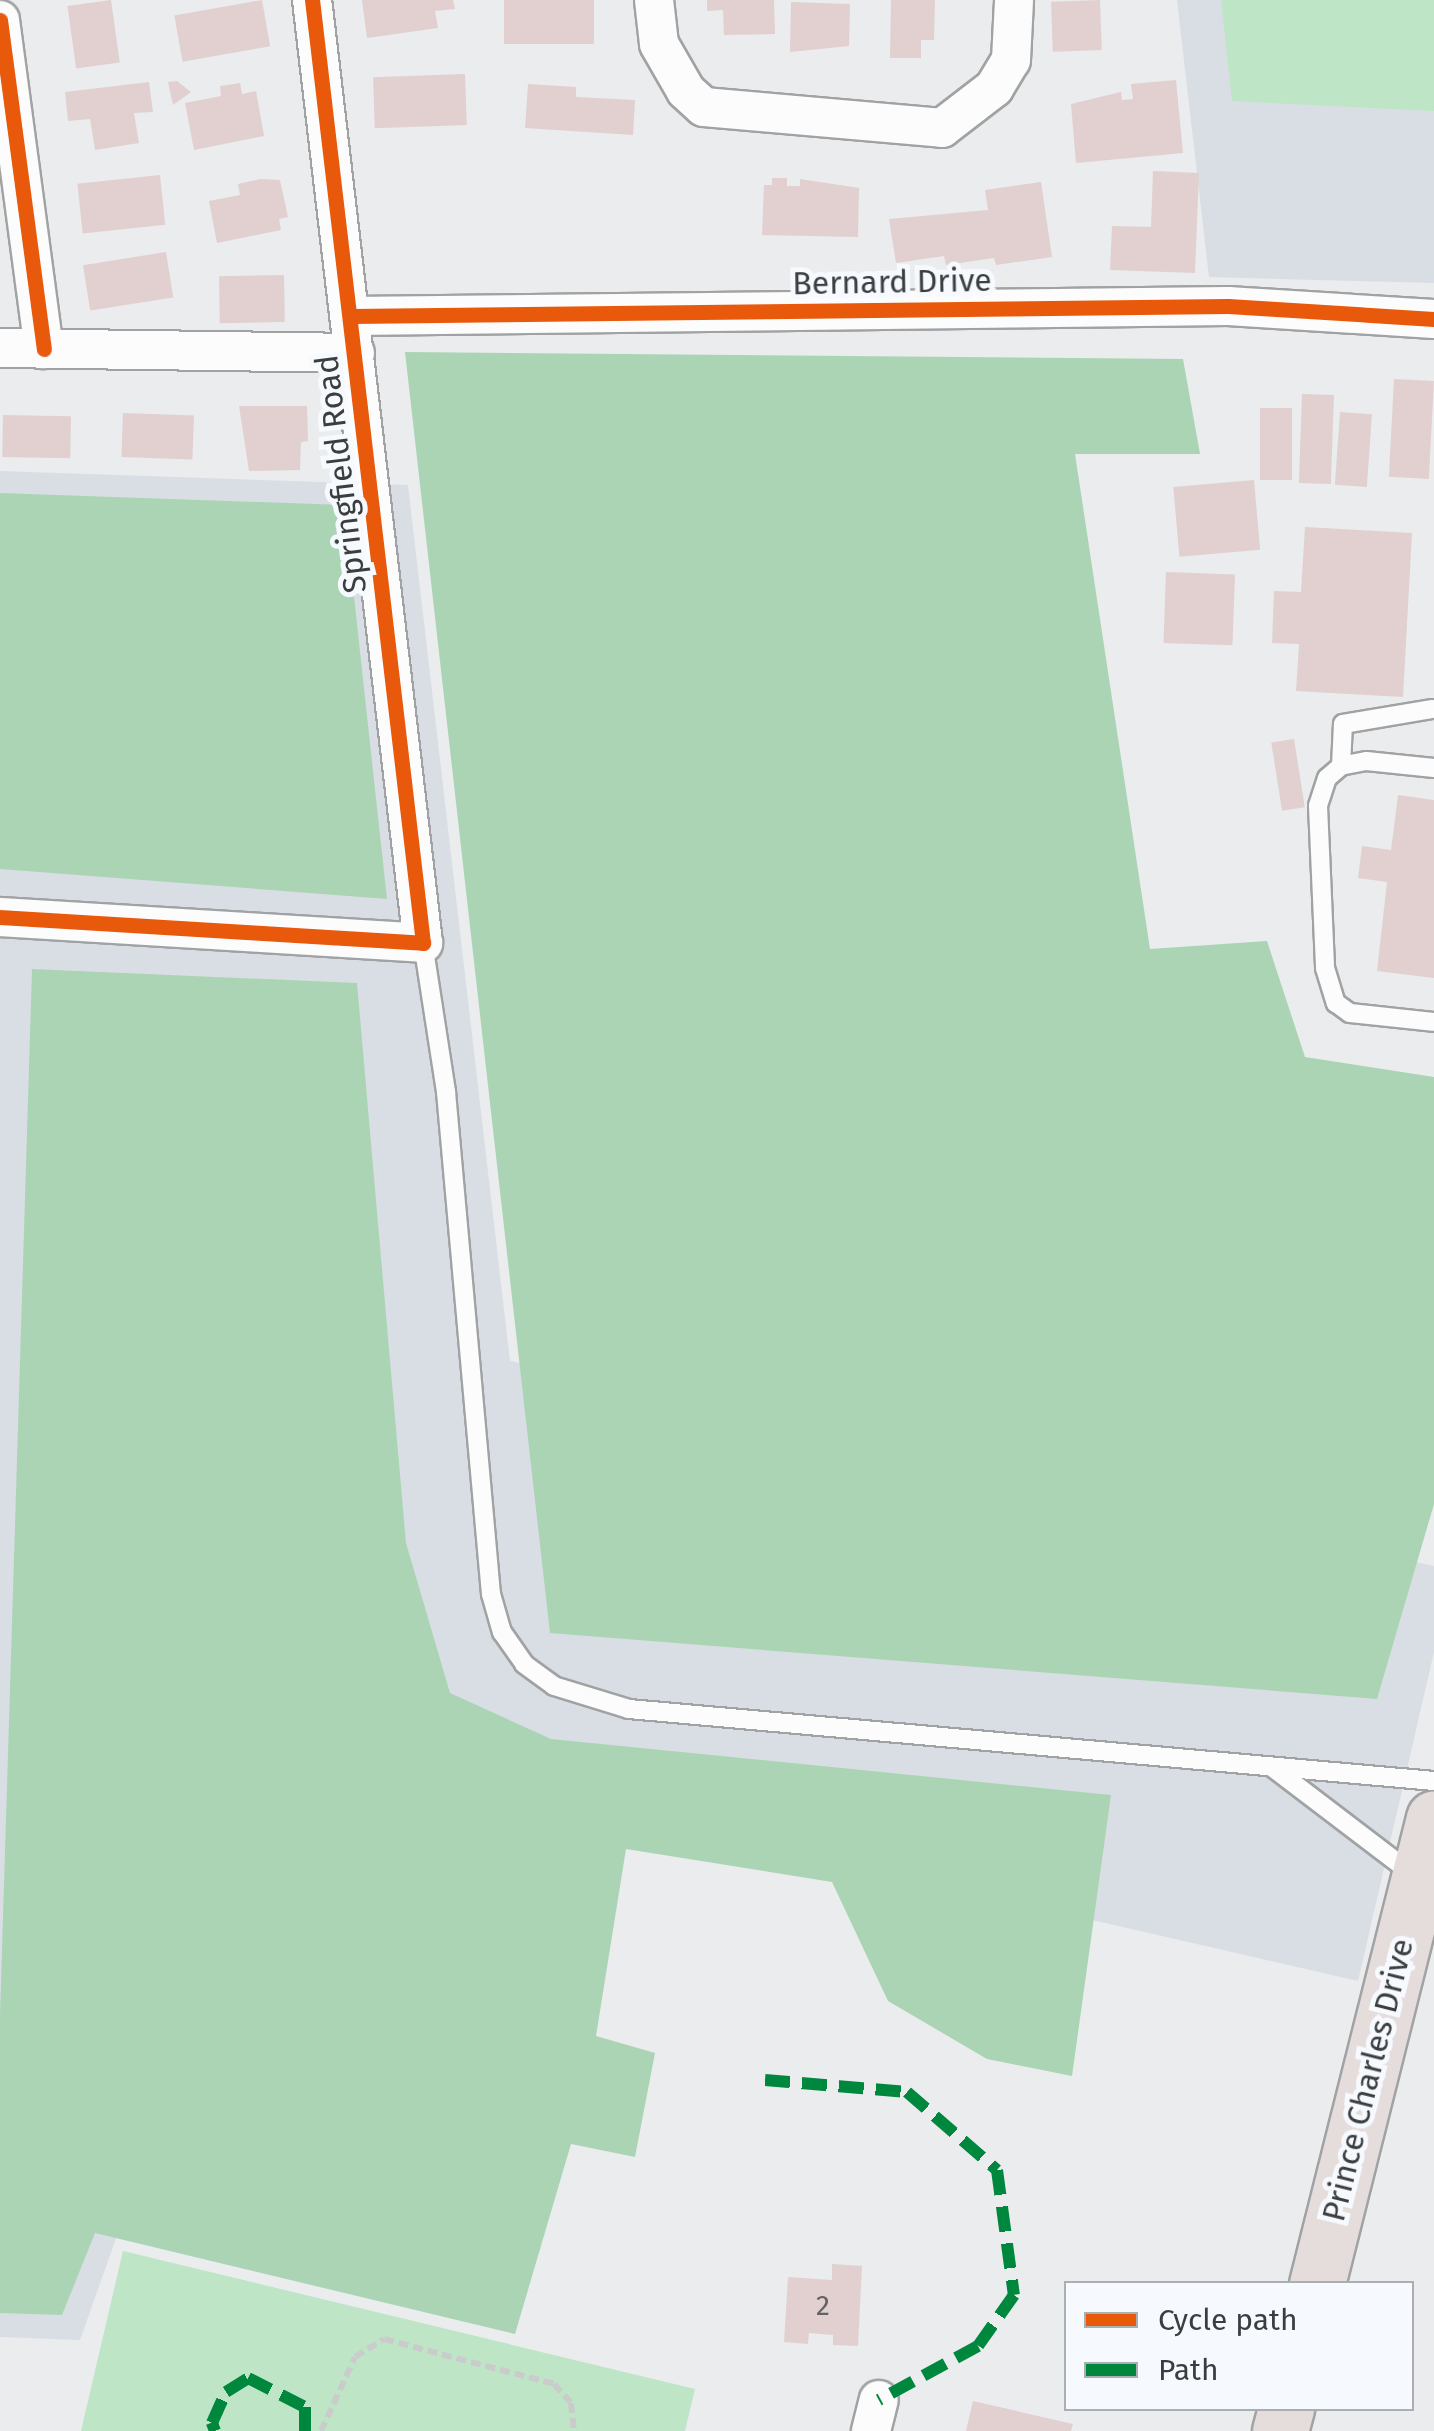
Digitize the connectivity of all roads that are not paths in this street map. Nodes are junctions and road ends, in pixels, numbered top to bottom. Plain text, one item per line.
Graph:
1 (312, 0) edge
2 (654, 0) edge
3 (1014, 0) edge
4 (0, 20) edge
5 (1434, 319) edge
6 (353, 335) junction
7 (0, 348) edge
8 (44, 349) junction
9 (1432, 710) edge
10 (1341, 766) junction
11 (1434, 768) edge
12 (0, 917) edge
13 (422, 942) junction
14 (1434, 1022) edge
15 (1271, 1767) junction
16 (1434, 1781) edge
17 (1434, 1818) edge
18 (1418, 1878) junction
19 (1317, 2281) edge

1 - 6 street, Springfield Road
2 - 3 street
4 - 8 street
5 - 6 street, Bernard Drive
6 - 8 street, Bernard Drive
6 - 13 street, Springfield Road
7 - 8 street, Bernard Drive
9 - 10 lane
10 - 11 lane
10 - 14 lane
12 - 13 street
13 - 15 lane
15 - 16 lane
15 - 18 lane
17 - 18 highway, Prince Charles Drive
18 - 19 highway, Prince Charles Drive

